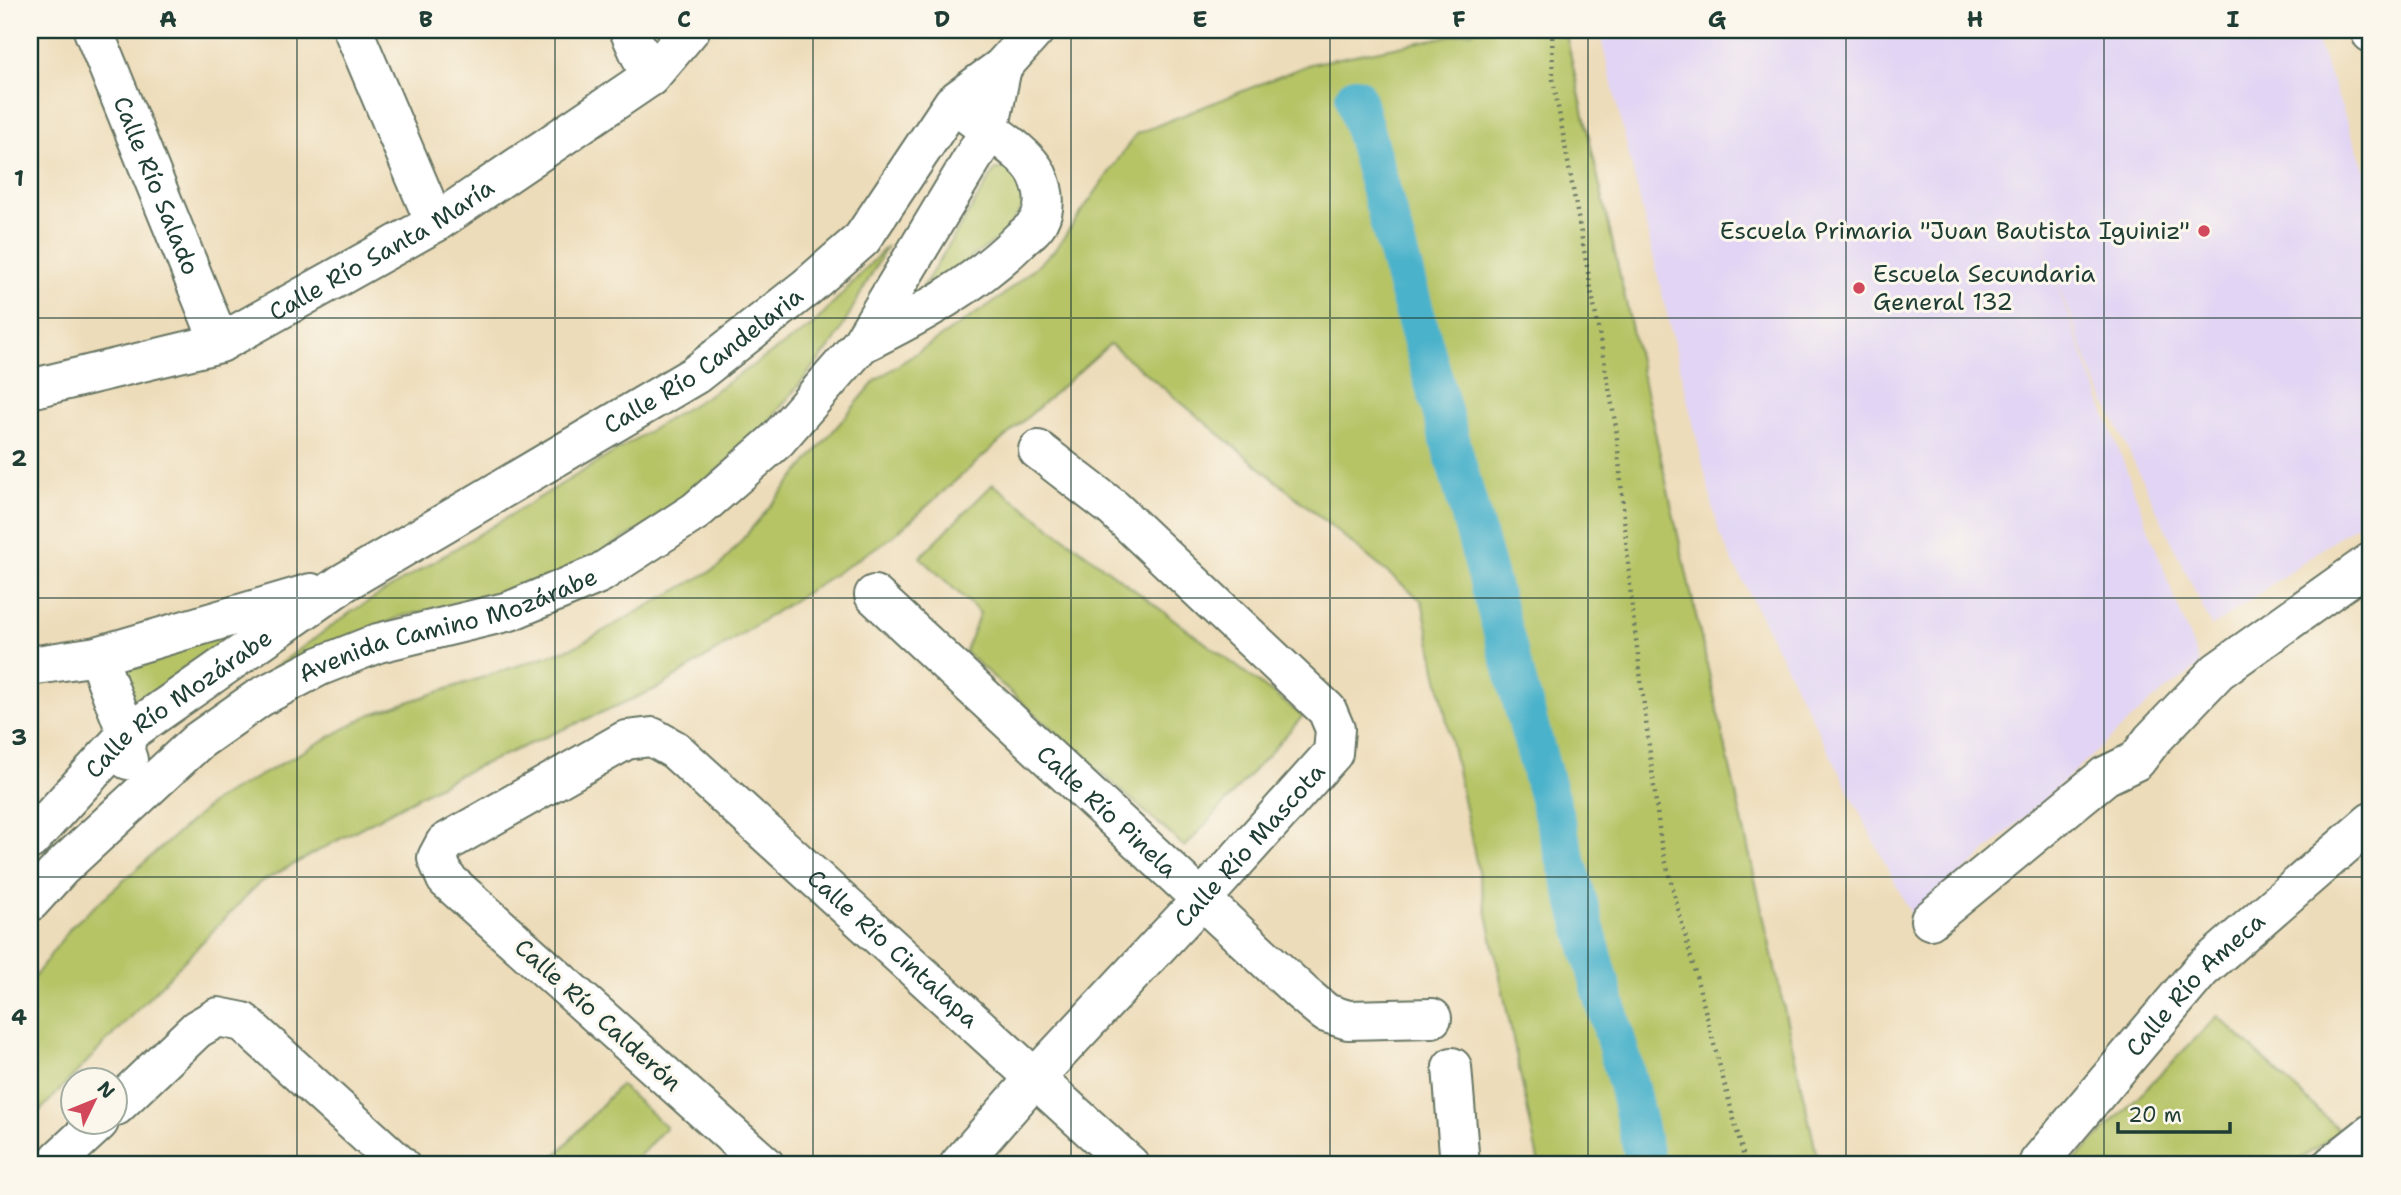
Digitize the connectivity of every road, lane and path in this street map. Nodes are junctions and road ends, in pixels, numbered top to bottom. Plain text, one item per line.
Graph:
1 (93, 30) edge
2 (353, 30) edge
3 (628, 30) edge
4 (690, 30) edge
5 (1035, 30) edge
6 (1552, 30) edge
7 (1002, 67) junction
8 (650, 77) junction
9 (953, 103) junction
10 (989, 131) junction
11 (435, 223) junction
12 (220, 343) junction
13 (861, 344) junction
14 (30, 389) edge
15 (1038, 450) dead end
16 (2371, 562) edge
17 (343, 583) junction
18 (874, 595) dead end
19 (97, 656) junction
20 (30, 666) edge
21 (127, 734) junction
22 (652, 737) joint
23 (160, 776) junction
24 (2371, 822) edge
25 (30, 840) edge
26 (1202, 900) junction
27 (30, 902) edge
28 (1930, 920) dead end
29 (1432, 1018) dead end
30 (1452, 1067) dead end
31 (1034, 1079) junction
32 (130, 1093) edge
33 (2371, 1134) edge
34 (84, 1136) edge
35 (57, 1165) edge
36 (400, 1165) edge
37 (765, 1165) edge
38 (959, 1165) edge
39 (1130, 1165) edge
40 (1460, 1165) edge
41 (1746, 1165) edge
42 (2038, 1165) edge
43 (2332, 1165) edge

1 - 12 street, Calle Río Salado
2 - 11 street
3 - 8 street
4 - 8 street, Calle Río Santa María
5 - 7 street, Calle Río Candelaria
6 - 41 path
7 - 9 street, Calle Río Candelaria
7 - 10 street
8 - 11 street, Calle Río Santa María
9 - 10 street, Avenida Camino Mozárabe
9 - 17 street, Calle Río Candelaria
10 - 13 street, Avenida Camino Mozárabe
10 - 13 street, Avenida Camino Mozárabe
11 - 12 street, Calle Río Santa María
12 - 14 street, Calle Río Santa María
13 - 23 street, Avenida Camino Mozárabe
15 - 26 street, Calle Río Mascota
16 - 28 street
17 - 19 street
17 - 21 street, Calle Río Mozárabe
18 - 26 street, Calle Río Pinela
19 - 20 street
19 - 21 street
21 - 23 street
21 - 25 street, Calle Río Mozárabe
22 - 31 street, Calle Río Cintalapa
22 - 37 street, Calle Río Calderón
23 - 27 street, Avenida Camino Mozárabe
24 - 42 street, Calle Río Ameca
26 - 29 street, Calle Río Pinela
26 - 31 street, Calle Río Mascota
30 - 40 street
31 - 38 street, Calle Río Mascota
31 - 39 street, Calle Río Cintalapa
32 - 36 street
33 - 43 street
34 - 35 street

